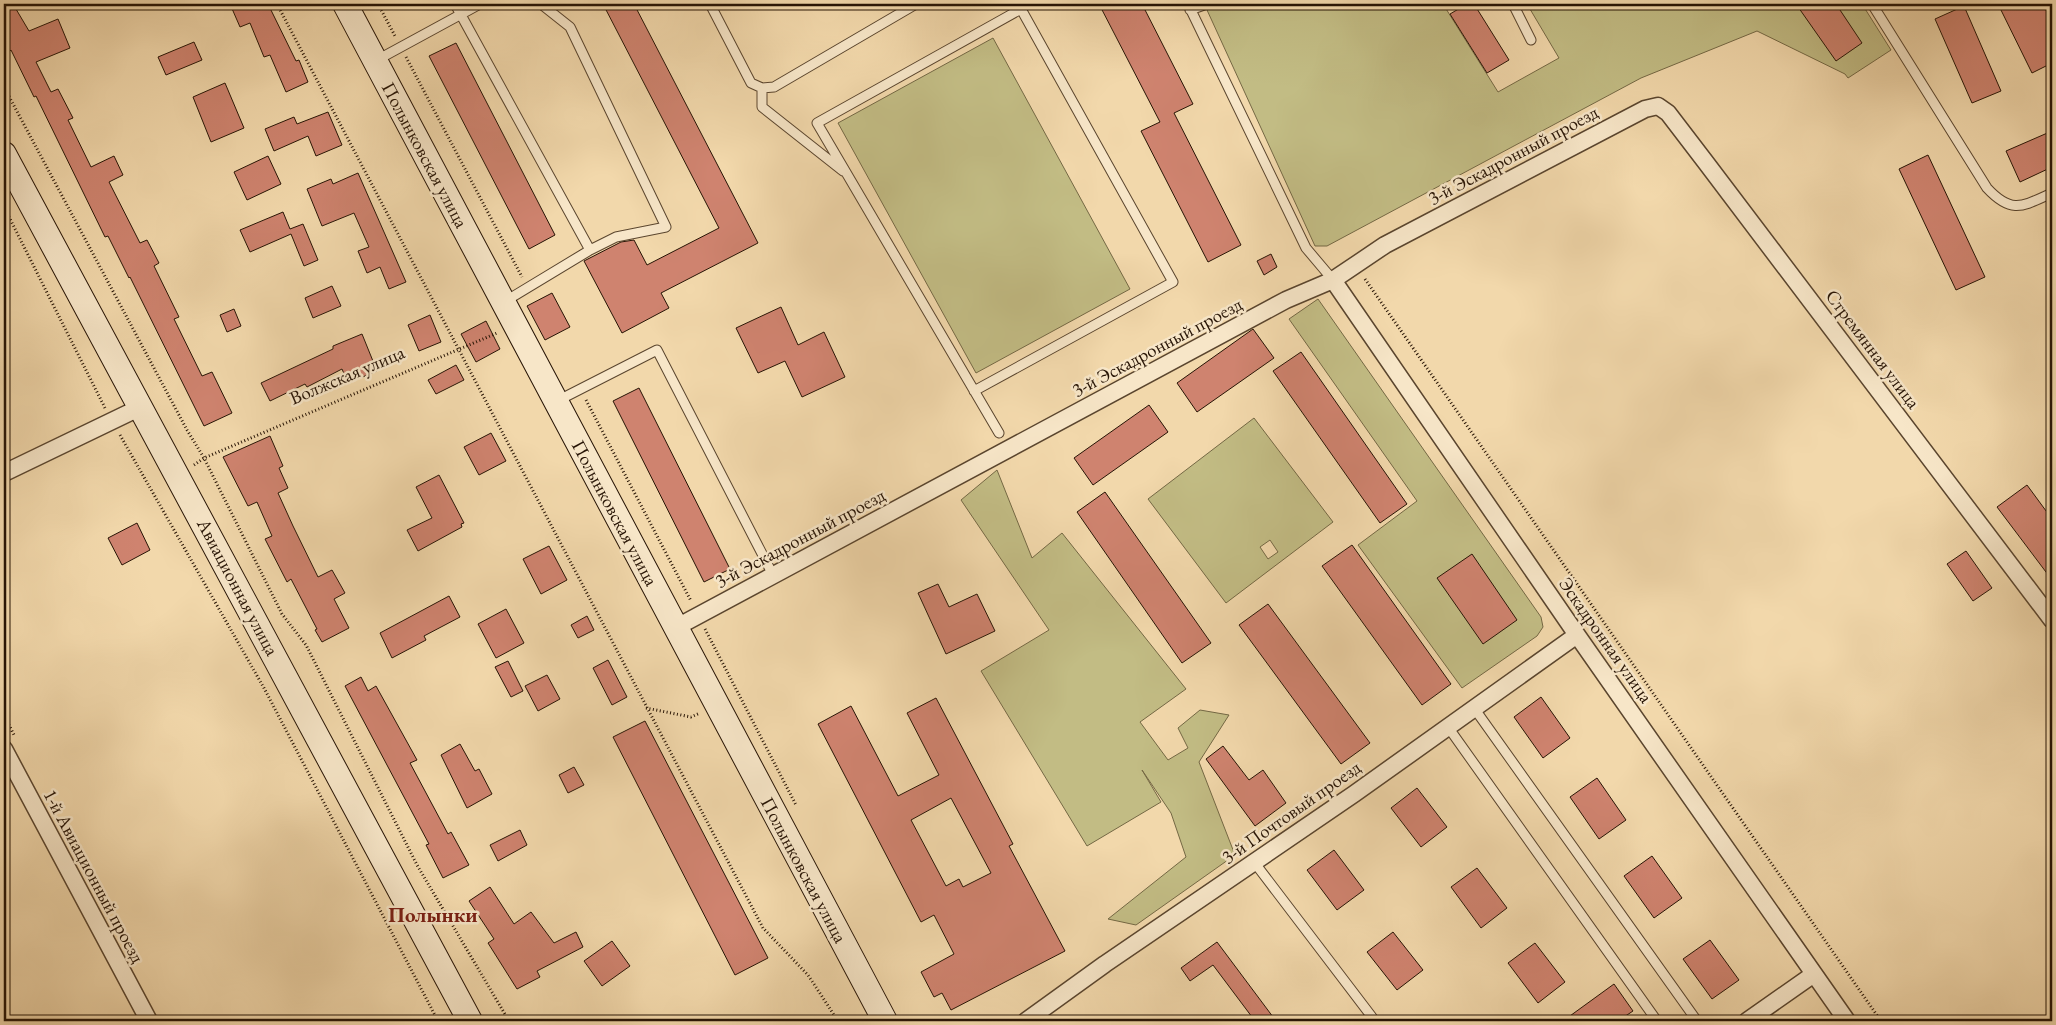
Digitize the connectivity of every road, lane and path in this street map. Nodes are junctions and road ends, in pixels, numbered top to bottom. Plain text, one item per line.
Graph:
1 (277, 4) edge
2 (345, 4) edge
3 (378, 4) edge
4 (455, 4) edge
5 (480, 4) edge
6 (541, 4) edge
7 (710, 4) edge
8 (916, 4) edge
9 (1207, 4) edge
10 (1512, 4) edge
11 (1872, 4) edge
12 (1189, 7) edge
13 (462, 15) junction
14 (1531, 40) dead end
15 (401, 47) junction
16 (375, 62) junction
17 (4, 87) edge
18 (762, 88) junction
19 (1658, 106) joint
20 (4, 154) edge
21 (848, 174) junction
22 (2052, 193) edge
23 (4, 207) edge
24 (590, 250) junction
25 (1355, 265) junction
26 (1334, 280) junction
27 (528, 288) junction
28 (504, 302) junction
29 (516, 324) junction
30 (457, 350) junction
31 (580, 389) junction
32 (974, 391) junction
33 (556, 401) junction
34 (140, 408) junction
35 (112, 421) junction
36 (999, 434) dead end
37 (204, 458) junction
38 (194, 465) dead end
39 (4, 473) edge
40 (773, 575) junction
41 (698, 616) junction
42 (2052, 620) edge
43 (675, 628) junction
44 (1577, 635) junction
45 (738, 693) junction
46 (716, 704) junction
47 (646, 708) junction
48 (1474, 708) junction
49 (1448, 727) junction
50 (4, 749) edge
51 (798, 810) dead end
52 (1254, 862) junction
53 (1814, 974) junction
54 (149, 1021) edge
55 (438, 1021) edge
56 (470, 1021) edge
57 (509, 1021) edge
58 (838, 1021) edge
59 (885, 1021) edge
60 (1026, 1021) edge
61 (1371, 1021) edge
62 (1658, 1021) edge
63 (1697, 1021) edge
64 (1747, 1021) edge
65 (1847, 1021) edge
66 (1882, 1021) edge

1 - 30 path
2 - 16 street, Полынковская улица
3 - 15 path
4 - 13 lane
5 - 13 lane
6 - 24 lane
7 - 18 lane
8 - 18 lane
9 - 12 lane
10 - 14 lane
11 - 22 lane
12 - 26 lane
13 - 15 lane
13 - 24 lane
15 - 16 lane
15 - 27 path
16 - 28 street, Полынковская улица
17 - 37 path
18 - 21 lane
19 - 25 street, 3-й Эскадронный проезд
19 - 42 street, Стремянная улица
20 - 34 street, Авиационная улица
21 - 32 lane
21 - 32 lane
23 - 35 path
24 - 27 lane
25 - 26 street, 3-й Эскадронный проезд
25 - 66 path
26 - 40 street, 3-й Эскадронный проезд
26 - 44 street, Эскадронная улица
27 - 28 lane
28 - 29 street, Полынковская улица
29 - 30 path, Волжская улица
29 - 33 street, Полынковская улица
30 - 37 path, Волжская улица
30 - 47 path
31 - 33 lane
31 - 40 lane
31 - 41 path
32 - 36 lane
33 - 43 street, Полынковская улица
34 - 35 street
34 - 56 street, Авиационная улица
35 - 39 street
35 - 55 path
37 - 38 path, Волжская улица
37 - 57 path
40 - 41 street, 3-й Эскадронный проезд
41 - 43 street, 3-й Эскадронный проезд
41 - 45 path
43 - 46 street, Полынковская улица
44 - 48 street, 3-й Почтовый проезд
44 - 53 street, Эскадронная улица
45 - 46 path
45 - 51 path
46 - 47 path
46 - 59 street, Полынковская улица
47 - 58 path
48 - 49 street, 3-й Почтовый проезд
48 - 63 lane
49 - 52 street, 3-й Почтовый проезд
49 - 62 lane
50 - 54 street, 1-й Авиационный проезд
52 - 60 street, 3-й Почтовый проезд
52 - 61 lane
53 - 64 street
53 - 65 street, Эскадронная улица

